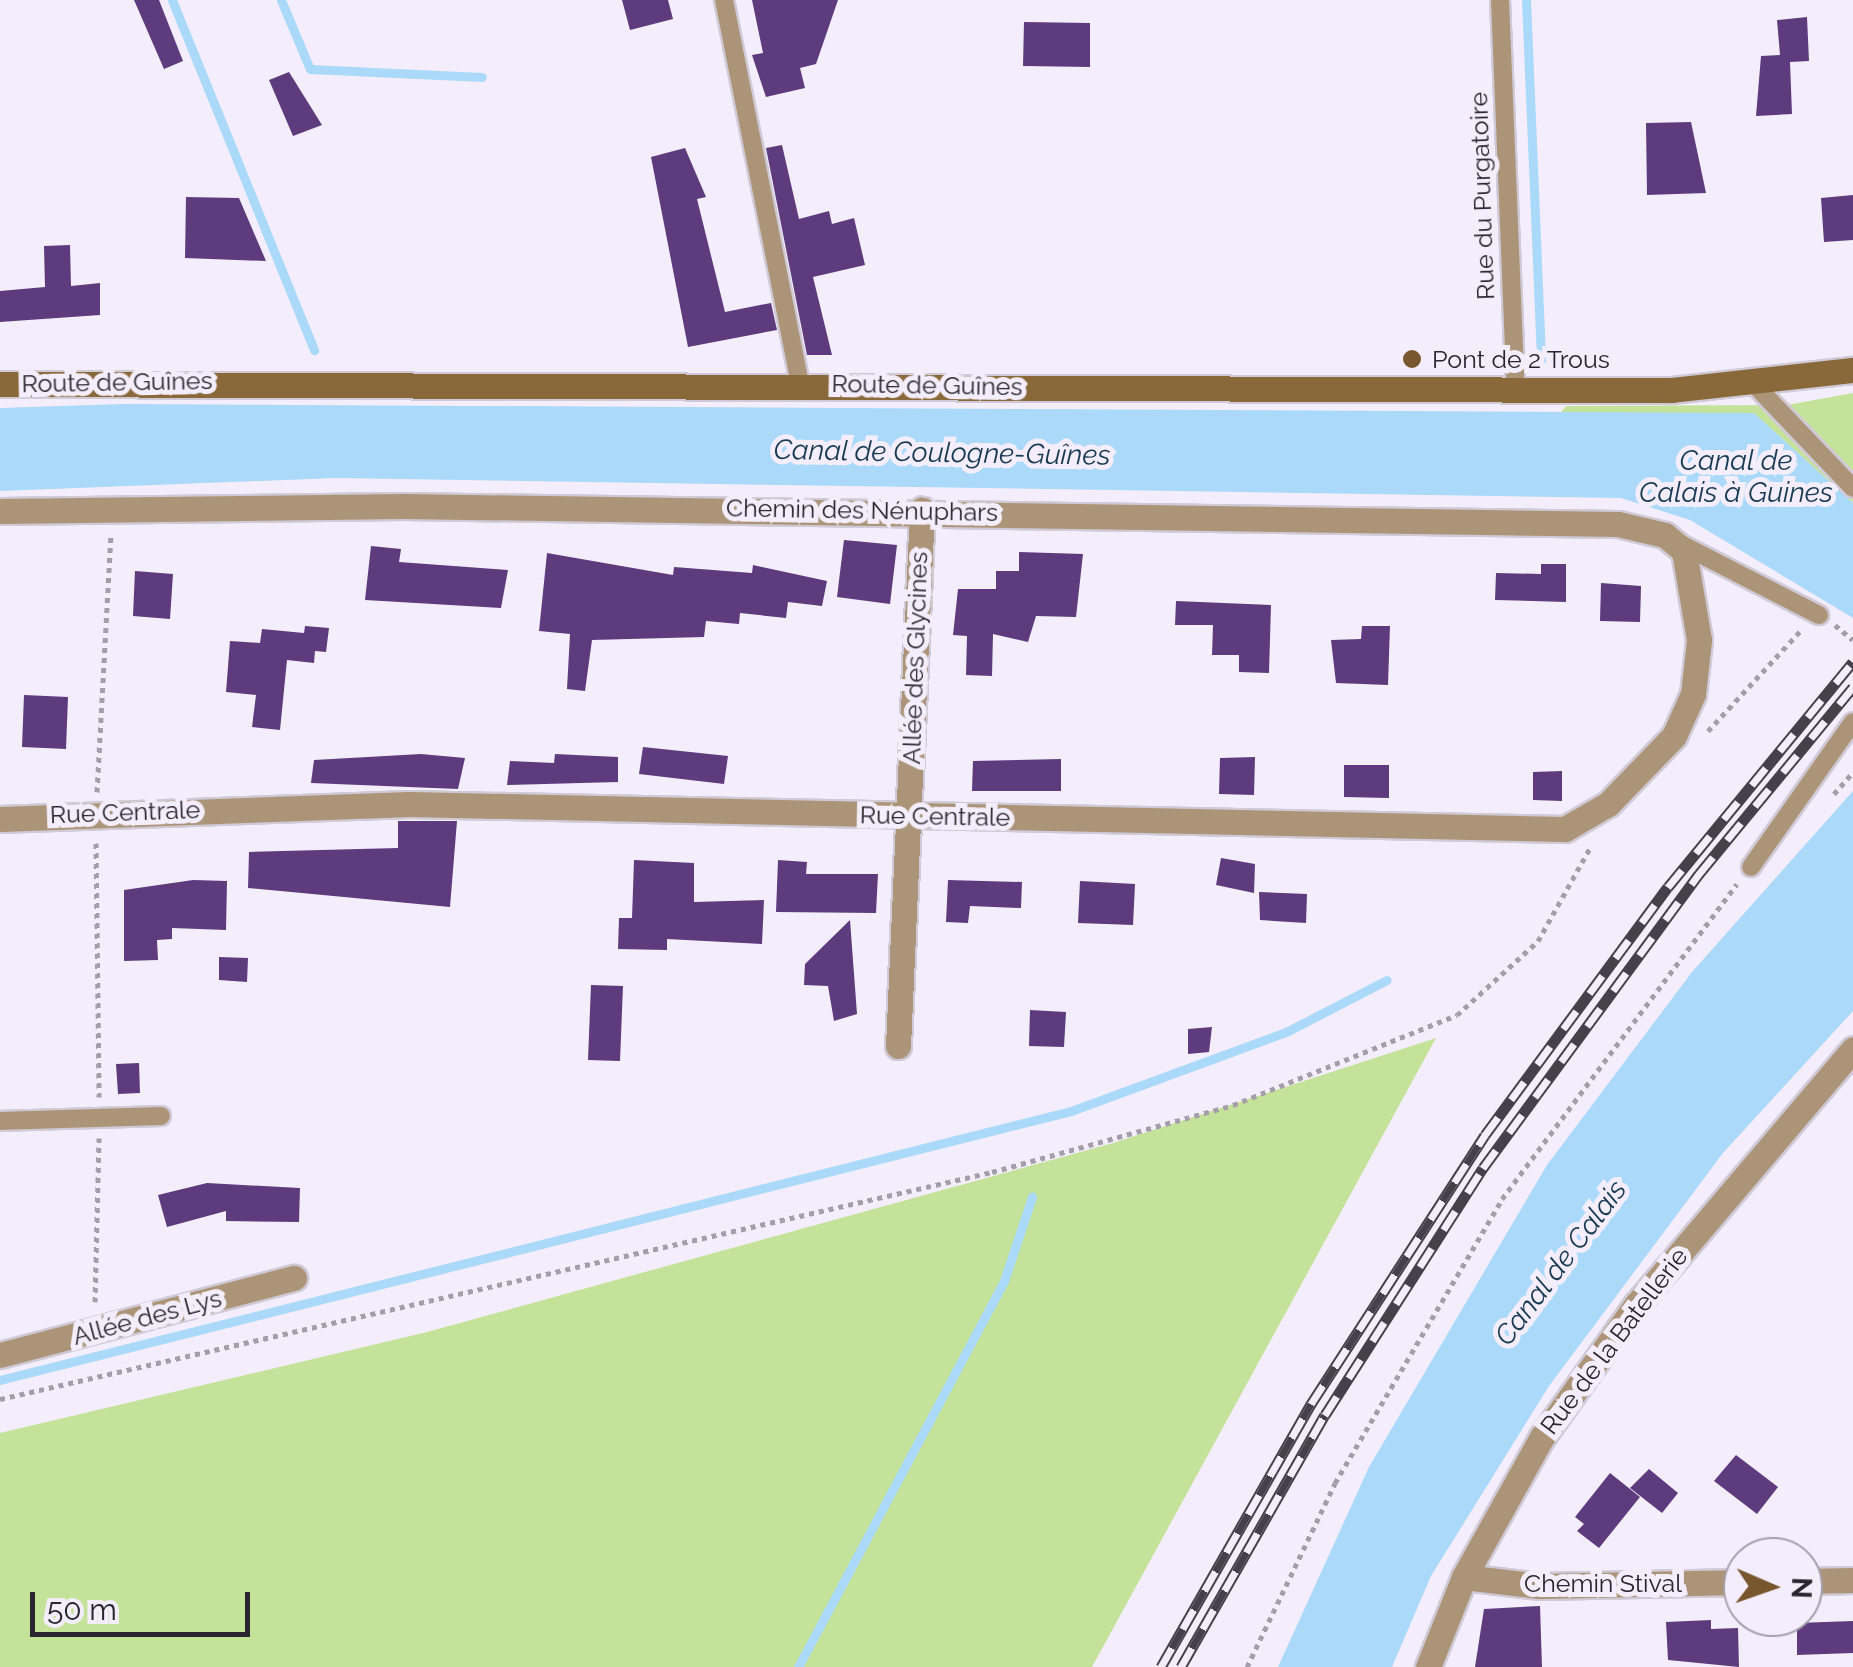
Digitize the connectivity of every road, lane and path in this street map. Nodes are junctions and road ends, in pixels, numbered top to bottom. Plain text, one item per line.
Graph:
1 (724, 0) edge
2 (1500, 0) edge
3 (1853, 370) edge
4 (0, 384) edge
5 (800, 384) junction
6 (1755, 386) junction
7 (1516, 390) junction
8 (1853, 488) edge
9 (112, 508) junction
10 (922, 510) junction
11 (0, 511) edge
12 (1674, 540) junction
13 (1819, 616) dead end
14 (1853, 722) edge
15 (96, 812) junction
16 (909, 816) junction
17 (0, 819) edge
18 (1751, 867) joint
19 (1572, 868) dead end
20 (898, 1046) dead end
21 (1853, 1049) edge
22 (161, 1116) dead end
23 (0, 1120) edge
24 (99, 1120) junction
25 (294, 1278) dead end
26 (95, 1330) junction
27 (0, 1355) edge
28 (0, 1399) edge
29 (1464, 1577) junction
30 (1823, 1580) edge
31 (1853, 1580) edge
32 (1723, 1582) edge
33 (1247, 1667) edge
34 (1428, 1667) edge

1 - 5 lane
2 - 7 lane, Rue du Purgatoire
3 - 6 main road, Route de Guînes
4 - 5 main road, Route de Guînes
5 - 7 main road, Route de Guînes
6 - 7 main road, Route de Guînes
6 - 8 lane
9 - 10 street, Chemin des Nénuphars
9 - 11 street, Chemin des Nénuphars
9 - 15 path
10 - 12 street, Chemin des Nénuphars
10 - 16 street, Allée des Glycines
12 - 13 lane
12 - 16 street, Rue Centrale
14 - 18 lane
15 - 16 street, Rue Centrale
15 - 17 street, Rue Centrale
15 - 24 path
16 - 20 street, Allée des Glycines
18 - 33 path
19 - 28 path
21 - 29 street, Rue de la Batellerie
22 - 24 lane
23 - 24 lane
24 - 26 path
25 - 26 street, Allée des Lys
26 - 27 street, Allée des Lys
29 - 32 street, Chemin Stival
29 - 34 street, Rue de la Batellerie
30 - 31 street

